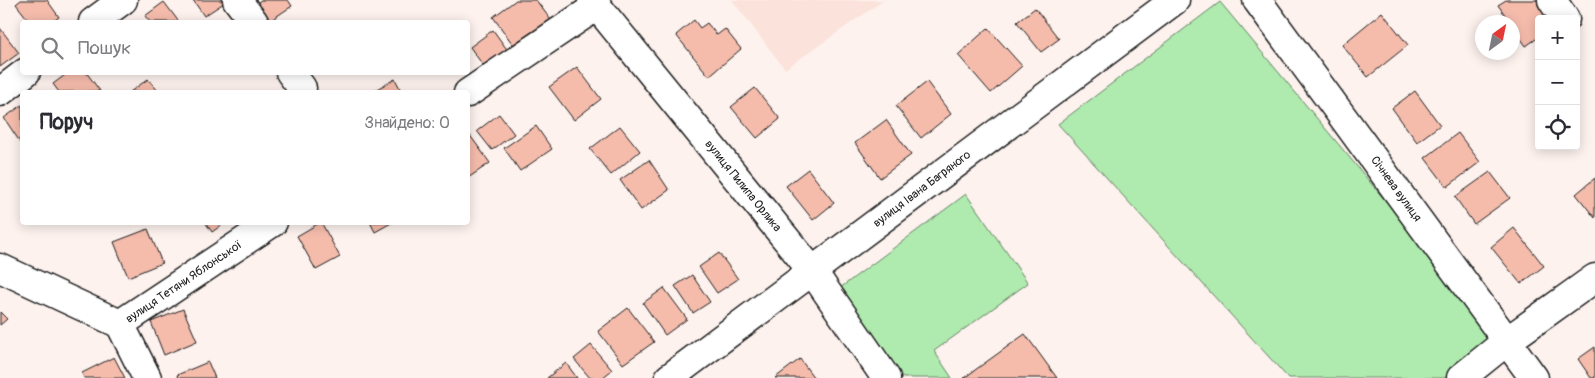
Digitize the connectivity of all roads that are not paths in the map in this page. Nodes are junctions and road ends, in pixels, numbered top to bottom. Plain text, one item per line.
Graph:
1 (123, 0) edge
2 (237, 0) edge
3 (1175, 0) edge
4 (1257, 0) edge
5 (1552, 0) edge
6 (595, 3) edge
7 (1562, 15) edge
8 (96, 20) edge
9 (252, 20) edge
10 (22, 75) edge
11 (0, 92) edge
12 (470, 92) edge
13 (268, 225) edge
14 (0, 268) edge
15 (813, 272) junction
16 (1595, 278) edge
17 (120, 324) junction
18 (1507, 341) junction
19 (147, 378) edge
20 (669, 378) edge
21 (886, 378) edge
22 (1461, 378) edge
23 (1534, 378) edge

1 - 8 street
2 - 9 street
3 - 15 street, вулиця Івана Багряного
4 - 18 street, Січнева вулиця
5 - 7 street
6 - 12 street
6 - 15 street, вулиця Пилипа Орлика
10 - 11 street
13 - 17 street, вулиця Тетяни Яблонської
14 - 17 street
15 - 20 street, вулиця Івана Багряного
15 - 21 street, вулиця Пилипа Орлика
16 - 18 street
17 - 19 street
18 - 22 street
18 - 23 street, Січнева вулиця

